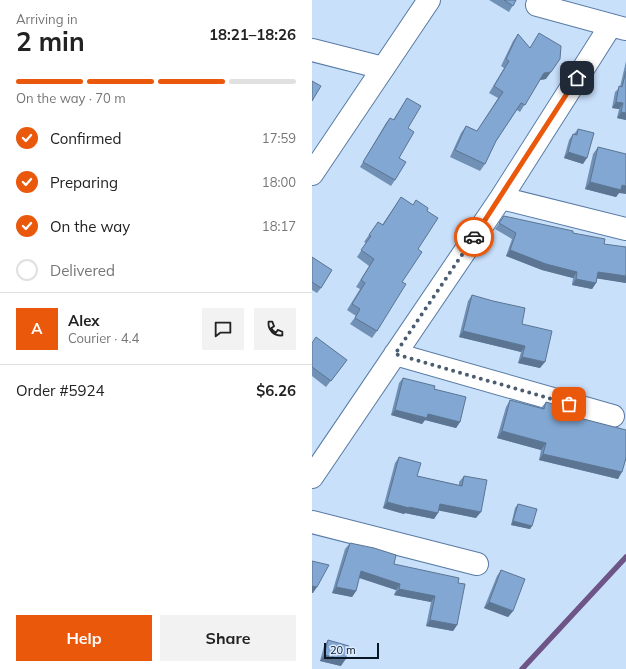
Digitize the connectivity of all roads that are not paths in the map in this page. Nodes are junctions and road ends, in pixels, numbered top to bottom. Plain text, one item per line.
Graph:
1 (429, 0) edge
2 (537, 5) dead end
3 (619, 27) edge
4 (312, 50) edge
5 (383, 68) junction
6 (312, 174) edge
7 (501, 198) junction
8 (626, 229) edge
9 (395, 354) junction
10 (613, 416) dead end
11 (312, 477) edge
12 (312, 522) edge
13 (477, 564) dead end

1 - 5 street
2 - 3 street
3 - 7 street
4 - 5 street
5 - 6 street
7 - 8 street
7 - 9 street
9 - 10 street
9 - 11 street
12 - 13 street

